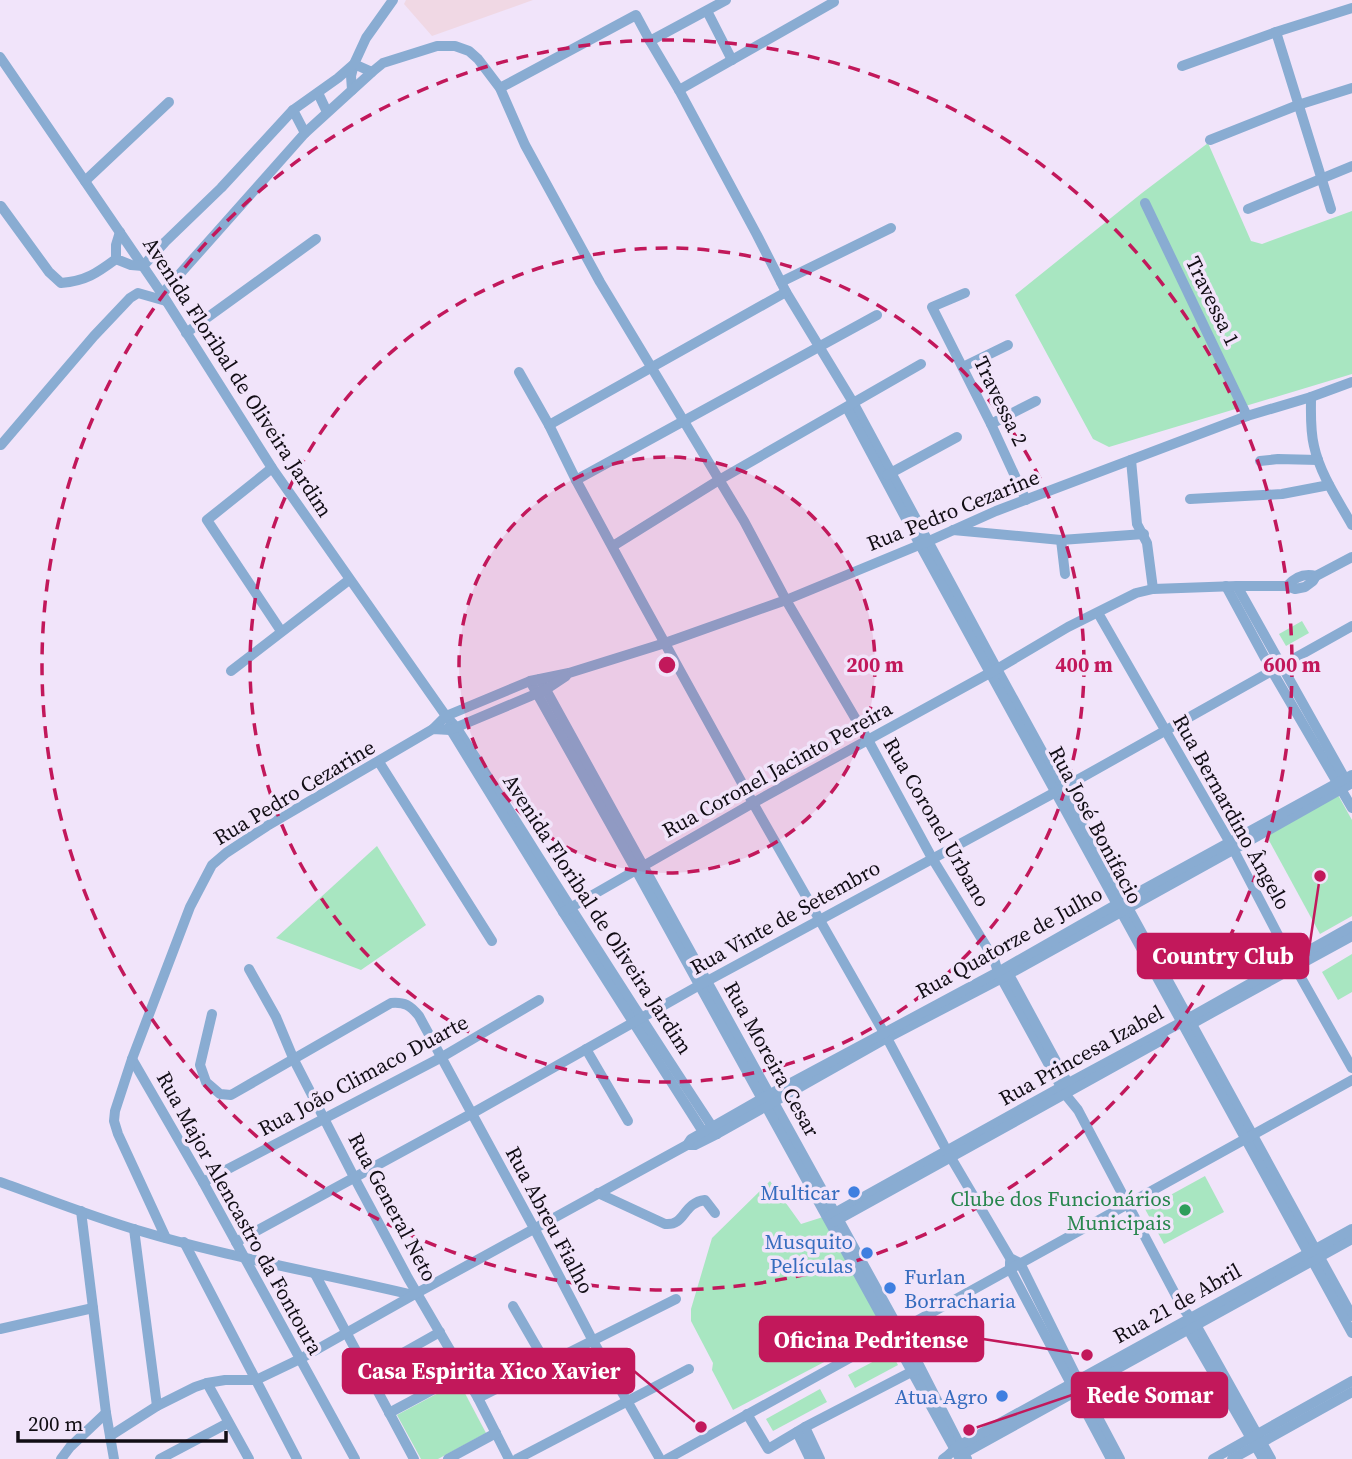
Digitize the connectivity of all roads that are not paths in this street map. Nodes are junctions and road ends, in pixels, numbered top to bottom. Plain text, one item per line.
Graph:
1 (393, 0) edge
2 (726, 0) edge
3 (834, 2) dead end
4 (1352, 8) edge
5 (706, 11) junction
6 (1276, 32) junction
7 (650, 41) junction
8 (0, 57) edge
9 (732, 60) junction
10 (354, 64) junction
11 (1182, 66) dead end
12 (368, 75) junction
13 (351, 76) junction
14 (500, 88) junction
15 (1352, 88) edge
16 (352, 90) junction
17 (680, 90) junction
18 (317, 93) junction
19 (169, 102) dead end
20 (1298, 106) junction
21 (293, 110) junction
22 (327, 112) junction
23 (305, 133) junction
24 (1210, 139) dead end
25 (1352, 166) edge
26 (1321, 179) junction
27 (85, 181) junction
28 (1145, 203) dead end
29 (1, 206) edge
30 (1248, 209) dead end
31 (1331, 209) dead end
32 (891, 228) dead end
33 (120, 232) junction
34 (316, 239) dead end
35 (117, 259) junction
36 (143, 267) junction
37 (783, 287) junction
38 (965, 293) dead end
39 (164, 298) junction
40 (877, 315) dead end
41 (186, 333) junction
42 (1008, 345) dead end
43 (819, 346) junction
44 (921, 364) dead end
45 (962, 367) junction
46 (651, 368) junction
47 (519, 372) dead end
48 (1352, 382) edge
49 (1311, 397) junction
50 (1036, 401) dead end
51 (851, 406) junction
52 (1247, 416) junction
53 (683, 421) junction
54 (991, 424) junction
55 (549, 425) junction
56 (957, 438) dead end
57 (1, 445) edge
58 (1131, 460) junction
59 (1318, 460) junction
60 (1260, 461) dead end
61 (272, 468) junction
62 (888, 475) junction
63 (576, 480) junction
64 (719, 480) junction
65 (1329, 485) junction
66 (1190, 499) dead end
67 (1026, 500) junction
68 (1352, 525) edge
69 (952, 530) junction
70 (1144, 534) junction
71 (1061, 540) junction
72 (924, 543) junction
73 (613, 546) junction
74 (1352, 557) edge
75 (1065, 574) dead end
76 (349, 580) junction
77 (1231, 586) junction
78 (1153, 589) junction
79 (786, 600) junction
80 (1098, 613) junction
81 (1352, 626) edge
82 (282, 631) junction
83 (665, 643) junction
84 (1276, 668) junction
85 (994, 670) junction
86 (231, 671) dead end
87 (569, 673) junction
88 (535, 680) junction
89 (541, 692) junction
90 (491, 697) junction
91 (498, 710) junction
92 (446, 716) junction
93 (433, 729) junction
94 (453, 729) junction
95 (1166, 731) junction
96 (868, 740) junction
97 (379, 762) junction
98 (1347, 783) edge
99 (1060, 790) junction
100 (753, 803) junction
101 (1352, 808) edge
102 (1231, 846) junction
103 (932, 858) junction
104 (640, 867) junction
105 (1123, 905) junction
106 (567, 910) junction
107 (819, 921) junction
108 (1352, 926) edge
109 (1352, 936) edge
110 (492, 941) dead end
111 (1293, 964) junction
112 (249, 969) dead end
113 (1003, 973) junction
114 (703, 984) junction
115 (539, 1000) dead end
116 (212, 1014) dead end
117 (638, 1021) junction
118 (1187, 1023) junction
119 (886, 1035) junction
120 (586, 1049) junction
121 (442, 1057) junction
122 (132, 1059) junction
123 (294, 1060) junction
124 (1352, 1068) edge
125 (1352, 1080) edge
126 (1067, 1088) junction
127 (768, 1100) junction
128 (471, 1114) junction
129 (324, 1119) junction
130 (628, 1121) dead end
131 (710, 1133) junction
132 (1250, 1138) junction
133 (949, 1154) junction
134 (354, 1177) junction
135 (0, 1182) edge
136 (203, 1182) junction
137 (598, 1193) junction
138 (1126, 1204) junction
139 (81, 1211) junction
140 (715, 1213) dead end
141 (832, 1219) junction
142 (534, 1228) junction
143 (134, 1229) junction
144 (1352, 1229) edge
145 (166, 1238) junction
146 (1347, 1238) edge
147 (184, 1242) junction
148 (236, 1242) junction
149 (1314, 1254) junction
150 (245, 1258) junction
151 (1013, 1263) junction
152 (315, 1274) junction
153 (415, 1294) junction
154 (676, 1299) dead end
155 (513, 1306) dead end
156 (93, 1308) junction
157 (1352, 1316) edge
158 (1190, 1323) junction
159 (0, 1329) edge
160 (440, 1332) junction
161 (347, 1333) junction
162 (895, 1333) junction
163 (1352, 1334) edge
164 (593, 1341) junction
165 (300, 1359) junction
166 (546, 1363) junction
167 (689, 1368) dead end
168 (917, 1369) junction
169 (369, 1372) junction
170 (464, 1373) junction
171 (256, 1380) junction
172 (1352, 1381) edge
173 (207, 1383) junction
174 (1076, 1386) junction
175 (1346, 1392) edge
176 (478, 1398) junction
177 (626, 1401) junction
178 (157, 1406) junction
179 (106, 1413) junction
180 (389, 1413) junction
181 (747, 1415) junction
182 (228, 1423) junction
183 (801, 1430) junction
184 (496, 1433) junction
185 (110, 1437) junction
186 (1257, 1440) junction
187 (1107, 1443) junction
188 (957, 1454) edge
189 (1218, 1458) edge
190 (61, 1459) edge
191 (114, 1459) edge
192 (160, 1459) edge
193 (249, 1459) edge
194 (297, 1459) edge
195 (355, 1459) edge
196 (414, 1459) edge
197 (448, 1459) edge
198 (509, 1459) edge
199 (517, 1459) edge
200 (660, 1459) edge
201 (667, 1459) edge
202 (810, 1459) edge
203 (820, 1459) edge
204 (1111, 1459) edge
205 (1120, 1459) edge
206 (1232, 1459) edge
207 (1263, 1459) edge
208 (1271, 1459) edge

1 - 10 street
2 - 5 street
3 - 9 street
4 - 6 street
5 - 7 street
5 - 9 street
6 - 11 street
6 - 20 street
7 - 14 street, Rua José Bonifacio
7 - 17 street, Rua José Bonifacio
8 - 27 street, Avenida Floribal de Oliveira Jardim
9 - 17 street
10 - 12 street
10 - 13 street
10 - 18 street
12 - 13 street
12 - 14 street, Rua Coronel Urbano
12 - 16 street
13 - 16 street
14 - 46 street, Rua Coronel Urbano
15 - 20 street
16 - 22 street
17 - 37 street, Rua José Bonifacio
18 - 21 street
18 - 22 street
19 - 27 street
20 - 24 street
20 - 26 street
21 - 23 street
21 - 36 street
22 - 23 street
23 - 39 street
25 - 26 street
26 - 30 street
26 - 31 street
27 - 33 street, Avenida Floribal de Oliveira Jardim
28 - 52 street, Travessa 1
29 - 35 street
32 - 37 street
33 - 35 street
33 - 36 street, Avenida Floribal de Oliveira Jardim
34 - 41 street
35 - 36 street
36 - 39 street, Avenida Floribal de Oliveira Jardim
37 - 43 street, Rua José Bonifacio
37 - 46 street
38 - 45 street, Travessa 2
39 - 41 street, Avenida Floribal de Oliveira Jardim
39 - 57 street
40 - 43 street
41 - 61 street, Avenida Floribal de Oliveira Jardim
42 - 45 street
43 - 51 street, Rua José Bonifacio
43 - 53 street
44 - 51 street
45 - 54 street, Travessa 2
46 - 53 street, Rua Coronel Urbano
46 - 55 street
47 - 55 street
48 - 49 street, Rua Pedro Cezarine
49 - 52 street, Rua Pedro Cezarine
49 - 59 street
50 - 54 street
51 - 62 street, Rua José Bonifacio
51 - 64 street
52 - 58 street, Rua Pedro Cezarine
53 - 63 street
53 - 64 street, Rua Coronel Urbano
54 - 67 street, Travessa 2
55 - 63 street
56 - 62 street
58 - 67 street, Rua Pedro Cezarine
58 - 70 street
59 - 60 street
59 - 65 street
61 - 76 street, Avenida Floribal de Oliveira Jardim
61 - 82 street
62 - 72 street, Rua José Bonifacio
63 - 73 street
64 - 73 street
64 - 79 street, Rua Coronel Urbano
65 - 66 street
65 - 68 street
67 - 69 street, Rua Pedro Cezarine
69 - 71 street
69 - 72 street, Rua Pedro Cezarine
70 - 71 street
70 - 78 street
71 - 75 street
72 - 79 street, Rua Pedro Cezarine
72 - 85 street, Rua José Bonifacio
73 - 83 street
74 - 77 street, Rua Coronel Jacinto Pereira
76 - 82 street
76 - 92 street, Avenida Floribal de Oliveira Jardim
77 - 78 street, Rua Coronel Jacinto Pereira
77 - 84 street
78 - 80 street, Rua Coronel Jacinto Pereira
79 - 83 street, Rua Pedro Cezarine
79 - 96 street, Rua Coronel Urbano
80 - 85 street, Rua Coronel Jacinto Pereira
80 - 95 street, Rua Bernardino Ângelo
81 - 84 street, Rua Vinte de Setembro
82 - 86 street
83 - 87 street, Rua Pedro Cezarine
83 - 100 street
84 - 95 street, Rua Vinte de Setembro
84 - 98 street
85 - 96 street, Rua Coronel Jacinto Pereira
85 - 99 street, Rua José Bonifacio
87 - 88 street, Rua Pedro Cezarine
87 - 89 street, Rua Pedro Cezarine
88 - 89 street, Rua Moreira Cesar
88 - 90 street, Rua Pedro Cezarine
89 - 91 street, Rua Pedro Cezarine
89 - 104 street, Rua Moreira Cesar
90 - 91 street
90 - 92 street, Rua Pedro Cezarine
91 - 94 street, Rua Pedro Cezarine
92 - 93 street
92 - 94 street, Avenida Floribal de Oliveira Jardim
93 - 94 street, Rua Pedro Cezarine
93 - 97 street, Rua Pedro Cezarine
94 - 106 street, Avenida Floribal de Oliveira Jardim
95 - 99 street, Rua Vinte de Setembro
95 - 102 street, Rua Bernardino Ângelo
96 - 100 street, Rua Coronel Jacinto Pereira
96 - 103 street, Rua Coronel Urbano
97 - 110 street
97 - 122 street, Rua Pedro Cezarine
98 - 101 street
98 - 102 street, Rua Quatorze de Julho
99 - 103 street, Rua Vinte de Setembro
99 - 105 street, Rua José Bonifacio
100 - 104 street, Rua Coronel Jacinto Pereira
100 - 107 street
102 - 105 street, Rua Quatorze de Julho
102 - 111 street, Rua Bernardino Ângelo
103 - 107 street, Rua Vinte de Setembro
103 - 113 street, Rua Coronel Urbano
104 - 106 street, Rua Coronel Jacinto Pereira
104 - 114 street, Rua Moreira Cesar
105 - 113 street, Rua Quatorze de Julho
105 - 118 street, Rua José Bonifacio
106 - 117 street, Avenida Floribal de Oliveira Jardim
107 - 114 street, Rua Vinte de Setembro
107 - 119 street
108 - 111 street, Rua Princesa Izabel
109 - 111 street, Rua Princesa Izabel
111 - 118 street, Rua Princesa Izabel
111 - 124 street, Rua Bernardino Ângelo
112 - 123 street, Rua General Neto
113 - 119 street, Rua Quatorze de Julho
113 - 126 street, Rua Coronel Urbano
114 - 117 street, Rua Vinte de Setembro
114 - 127 street, Rua Moreira Cesar
115 - 121 street, Rua João Climaco Duarte
116 - 123 street
117 - 120 street, Rua Vinte de Setembro
117 - 131 street, Avenida Floribal de Oliveira Jardim
118 - 126 street, Rua Princesa Izabel
118 - 132 street, Rua José Bonifacio
119 - 127 street, Rua Quatorze de Julho
119 - 133 street
120 - 128 street, Rua Vinte de Setembro
120 - 130 street
121 - 123 street, Rua Abreu Fialho
121 - 128 street, Rua Abreu Fialho
121 - 129 street, Rua João Climaco Duarte
122 - 136 street, Rua Major Alencastro da Fontoura
122 - 145 street, Rua Pedro Cezarine
123 - 129 street, Rua General Neto
125 - 132 street
126 - 133 street, Rua Princesa Izabel
126 - 138 street, Rua Coronel Urbano
127 - 131 street, Rua Quatorze de Julho
127 - 141 street, Rua Moreira Cesar
128 - 134 street, Rua Vinte de Setembro
128 - 142 street, Rua Abreu Fialho
129 - 134 street, Rua General Neto
129 - 136 street, Rua João Climaco Duarte
131 - 137 street, Rua Quatorze de Julho
132 - 138 street
132 - 149 street, Rua José Bonifacio
133 - 141 street, Rua Princesa Izabel
133 - 151 street
134 - 148 street, Rua Vinte de Setembro
134 - 153 street, Rua General Neto
135 - 139 street
136 - 148 street, Rua Major Alencastro da Fontoura
137 - 140 street
137 - 142 street, Rua Quatorze de Julho
138 - 151 street
138 - 158 street, Rua Coronel Urbano
139 - 143 street
139 - 156 street
141 - 162 street, Rua Moreira Cesar
142 - 153 street, Rua Quatorze de Julho
142 - 164 street, Rua Abreu Fialho
143 - 145 street
143 - 178 street
144 - 146 street, Rua 21 de Abril
145 - 147 street
146 - 149 street, Rua 21 de Abril
147 - 150 street
147 - 171 street
148 - 150 street, Rua Major Alencastro da Fontoura
149 - 157 street, Rua José Bonifacio
149 - 158 street, Rua 21 de Abril
149 - 163 street, Rua José Bonifacio
150 - 152 street
150 - 165 street, Rua Major Alencastro da Fontoura
151 - 162 street
151 - 174 street
152 - 153 street
152 - 161 street
153 - 160 street, Rua General Neto
153 - 161 street, Rua Quatorze de Julho
154 - 164 street
155 - 166 street
156 - 159 street
156 - 179 street
158 - 174 street, Rua 21 de Abril
158 - 186 street, Rua Coronel Urbano
160 - 169 street
160 - 170 street, Rua General Neto
161 - 165 street, Rua Quatorze de Julho
161 - 169 street
162 - 168 street, Rua Moreira Cesar
162 - 181 street
164 - 166 street
164 - 177 street, Rua Abreu Fialho
165 - 171 street, Rua Quatorze de Julho
165 - 195 street, Rua Major Alencastro da Fontoura
166 - 176 street
167 - 177 street
168 - 183 street
168 - 188 street, Rua Moreira Cesar
169 - 180 street
170 - 176 street, Rua General Neto
170 - 180 street
171 - 173 street
171 - 194 street
172 - 175 street
173 - 178 street
173 - 182 street
174 - 187 street
174 - 188 street, Rua 21 de Abril
175 - 186 street
176 - 184 street, Rua General Neto
177 - 199 street
177 - 200 street, Rua Abreu Fialho
178 - 185 street
179 - 185 street
179 - 190 street
180 - 196 street
181 - 183 street
181 - 201 street
182 - 192 street
182 - 193 street
183 - 202 street
183 - 203 street
184 - 197 street
184 - 198 street, Rua General Neto
185 - 191 street
186 - 189 street
186 - 206 street
186 - 207 street, Rua Coronel Urbano
186 - 208 street, Rua Coronel Urbano
187 - 204 street
187 - 205 street

